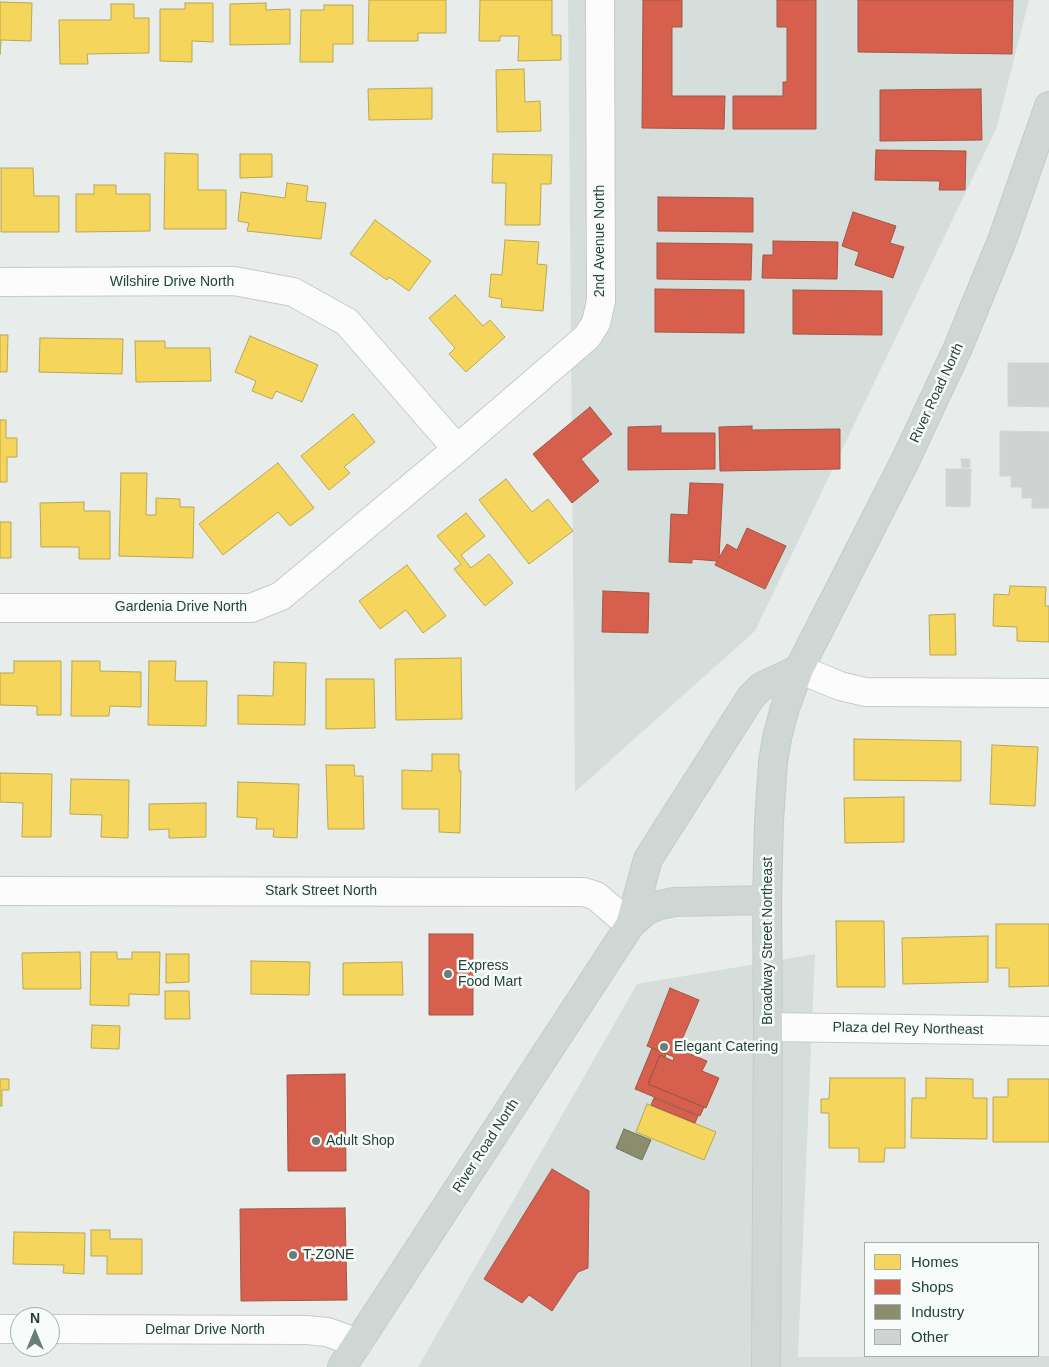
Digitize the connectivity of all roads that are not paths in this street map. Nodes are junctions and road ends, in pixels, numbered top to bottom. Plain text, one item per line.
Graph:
1 (600, 0) edge
2 (1047, 118) edge
3 (0, 282) edge
4 (457, 450) junction
5 (0, 608) edge
6 (799, 669) junction
7 (1049, 693) edge
8 (0, 891) edge
9 (767, 900) junction
10 (630, 925) junction
11 (768, 1027) junction
12 (1049, 1032) edge
13 (60, 1329) edge
14 (358, 1343) junction
15 (342, 1367) edge
16 (766, 1367) edge

1 - 4 street, 2nd Avenue North
2 - 6 main road, River Road North
3 - 4 street, Wilshire Drive North
4 - 5 street, Gardenia Drive North
6 - 7 street
6 - 9 main road, Broadway Street Northeast
6 - 10 main road
8 - 10 street, Stark Street North
9 - 10 main road
9 - 11 main road, Broadway Street Northeast
10 - 14 main road, River Road North
11 - 12 street, Plaza del Rey Northeast
11 - 16 main road, Broadway Street Northeast
13 - 14 street, Delmar Drive North
14 - 15 main road, River Road North

